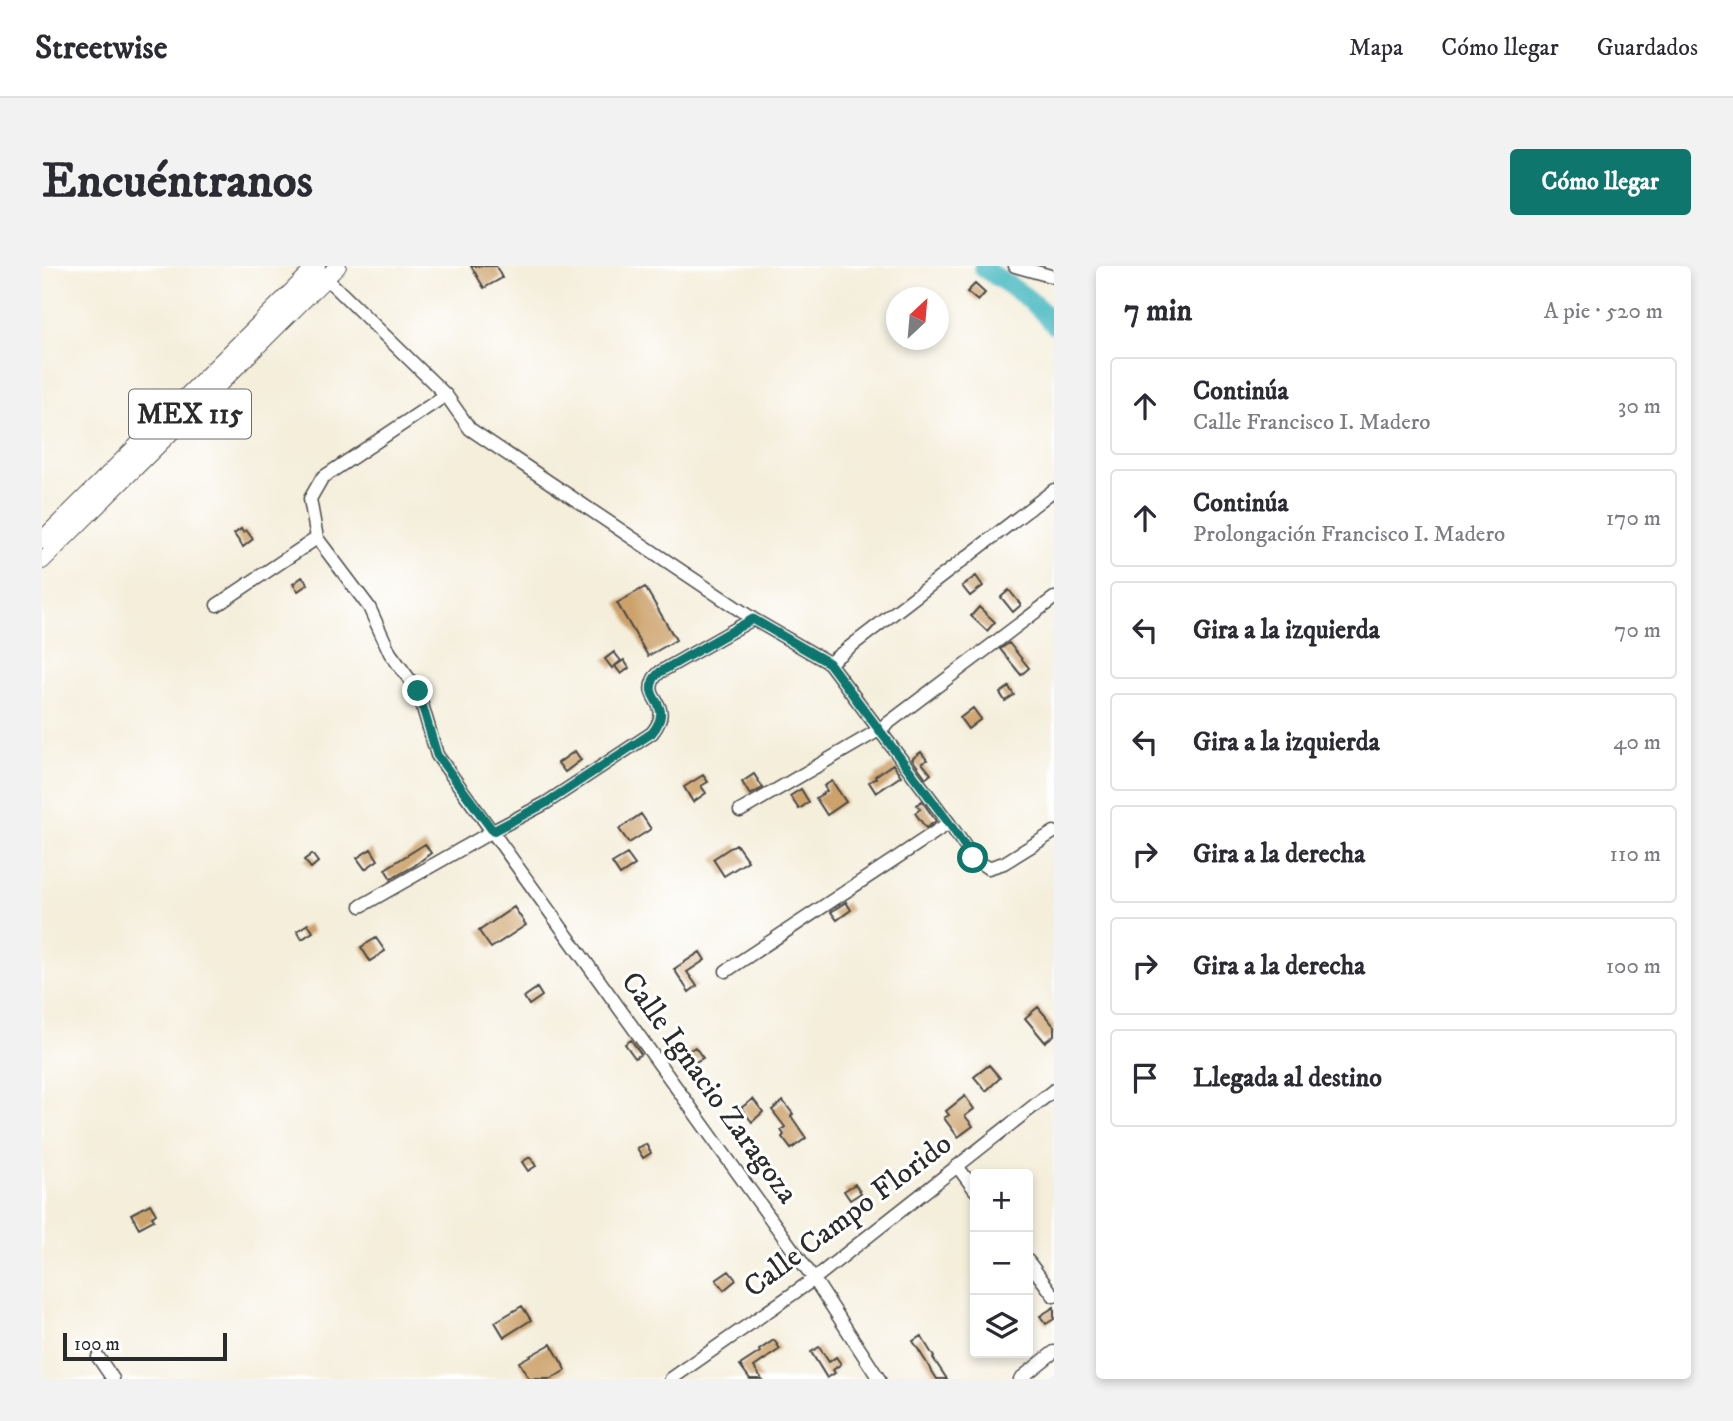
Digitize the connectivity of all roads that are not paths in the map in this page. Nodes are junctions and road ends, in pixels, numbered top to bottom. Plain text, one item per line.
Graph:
1 (338, 266) edge
2 (1015, 266) edge
3 (322, 272) edge
4 (1054, 277) edge
5 (446, 395) junction
6 (1054, 490) edge
7 (317, 538) junction
8 (42, 540) edge
9 (42, 561) edge
10 (1054, 598) edge
11 (217, 605) dead end
12 (753, 619) junction
13 (829, 663) junction
14 (879, 730) junction
15 (740, 811) dead end
16 (949, 823) junction
17 (493, 831) junction
18 (1054, 832) edge
19 (361, 906) dead end
20 (726, 971) dead end
21 (1054, 1090) edge
22 (957, 1166) junction
23 (970, 1183) edge
24 (1033, 1268) edge
25 (814, 1279) junction
26 (1054, 1296) edge
27 (1054, 1352) edge
28 (98, 1357) dead end
29 (113, 1379) edge
30 (671, 1379) edge
31 (879, 1379) edge
32 (1020, 1379) edge

1 - 3 main road, MEX 115
2 - 4 street
3 - 5 street
3 - 8 main road, MEX 115
3 - 9 main road, MEX 115
5 - 7 street
5 - 12 street
6 - 13 street
7 - 11 street
7 - 17 street, Calle Ignacio Zaragoza
10 - 14 street
12 - 13 street
12 - 17 street
13 - 14 street
14 - 15 street
14 - 16 street
16 - 18 street
16 - 20 street
17 - 19 street
17 - 25 street, Calle Ignacio Zaragoza
21 - 22 street, Calle Campo Florido
22 - 23 street
22 - 25 street, Calle Campo Florido
24 - 26 street
25 - 30 street, Calle Campo Florido
25 - 31 street, Calle Ignacio Zaragoza
27 - 32 street
28 - 29 street

